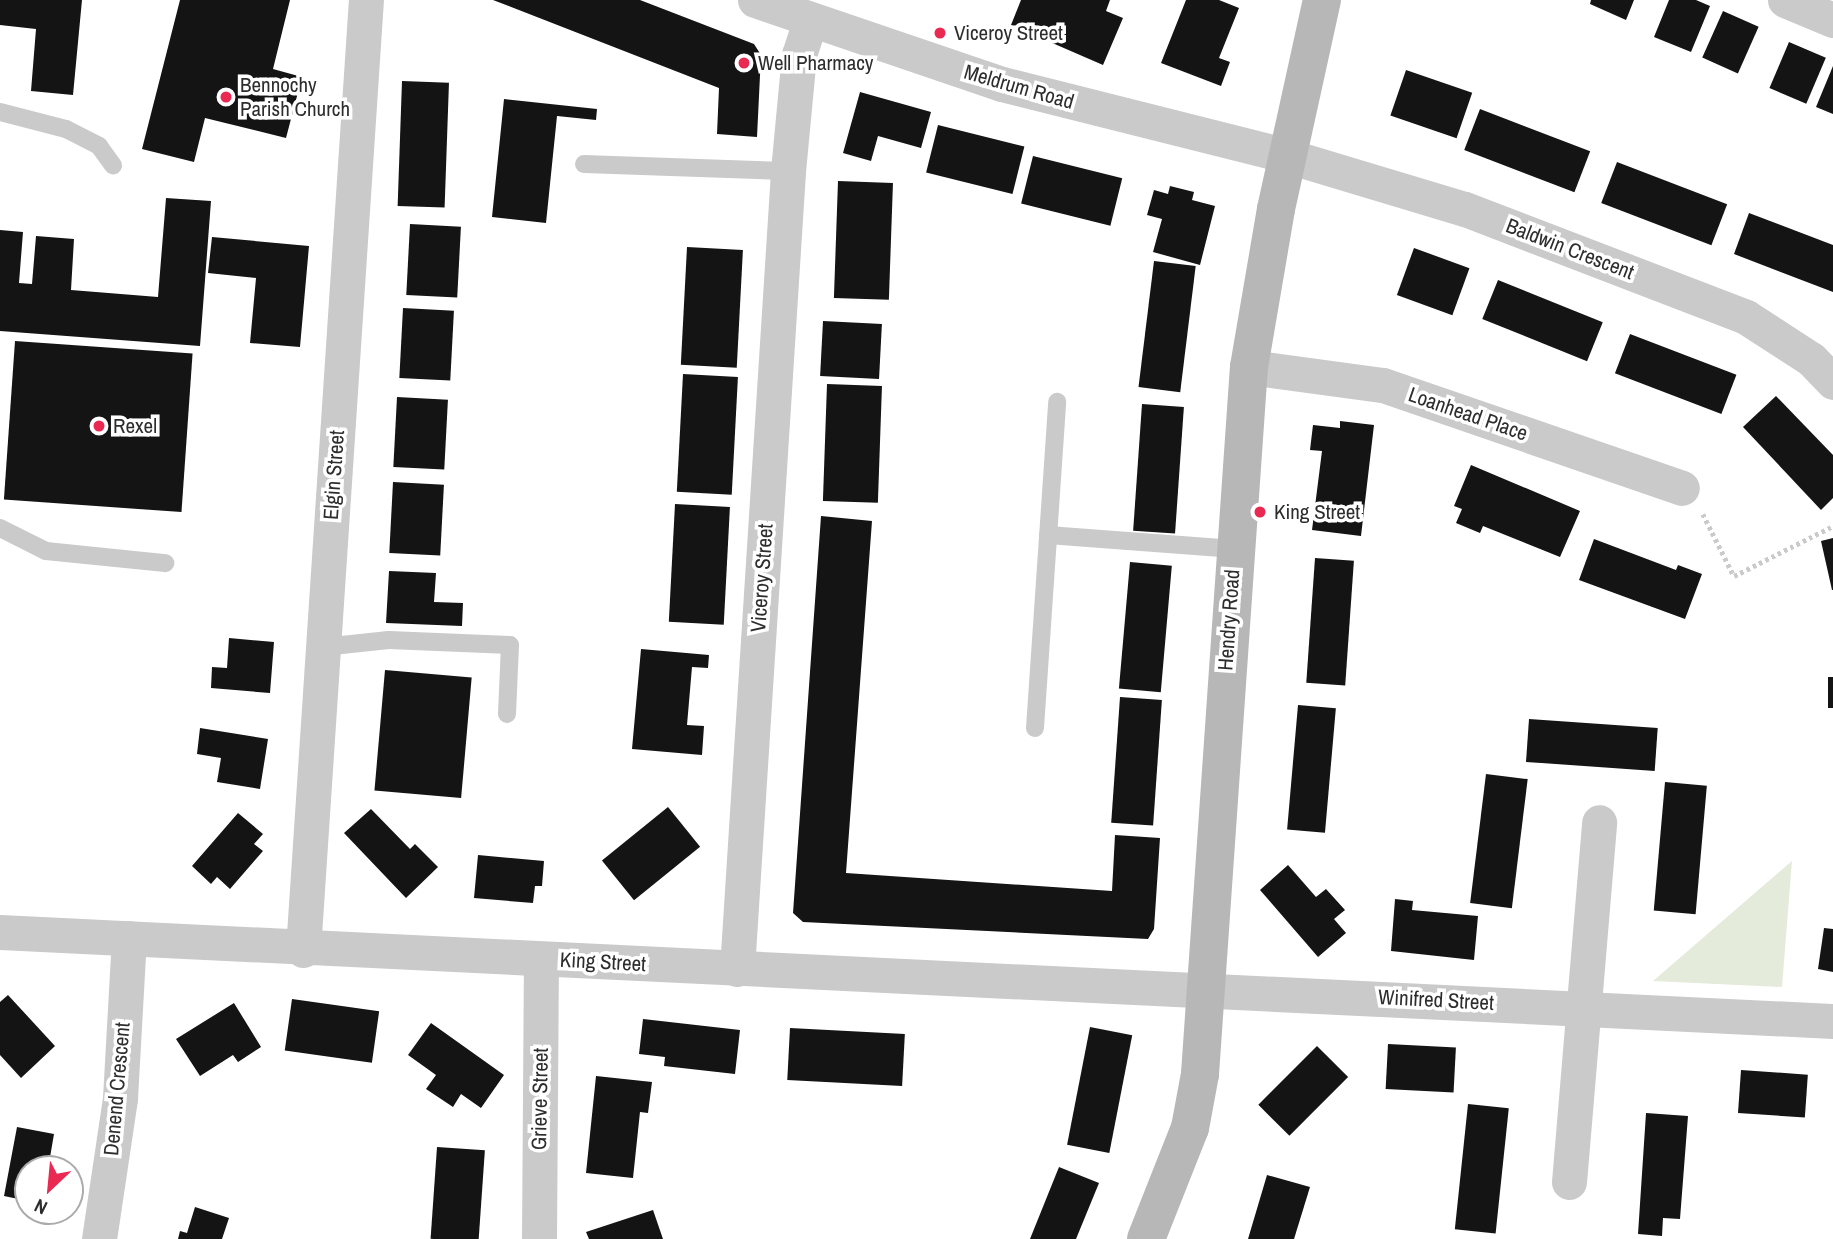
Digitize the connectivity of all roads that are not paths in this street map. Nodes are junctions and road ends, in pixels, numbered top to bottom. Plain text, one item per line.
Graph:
1 (366, 0) edge
2 (755, 0) edge
3 (1322, 0) edge
4 (1785, 0) edge
5 (1833, 20) edge
6 (810, 22) junction
7 (0, 112) edge
8 (1288, 156) junction
9 (584, 164) dead end
10 (113, 165) dead end
11 (788, 171) junction
12 (1249, 367) junction
13 (1833, 382) edge
14 (1057, 401) dead end
15 (1682, 488) road end
16 (0, 528) edge
17 (1048, 535) junction
18 (1234, 549) junction
19 (164, 563) dead end
20 (323, 647) junction
21 (507, 714) dead end
22 (1035, 727) dead end
23 (1599, 822) dead end
24 (0, 932) edge
25 (128, 938) junction
26 (303, 950) junction
27 (541, 959) junction
28 (737, 968) junction
29 (1206, 992) junction
30 (1581, 1007) junction
31 (1833, 1021) edge
32 (1569, 1182) dead end
33 (99, 1239) edge
34 (539, 1239) edge
35 (1146, 1239) edge

1 - 20 street, Elgin Street
2 - 6 street, Meldrum Road
3 - 8 street, Hendry Road
4 - 5 street
6 - 8 street, Meldrum Road
6 - 11 street, Viceroy Street
7 - 10 lane
8 - 12 street, Hendry Road
8 - 13 street, Baldwin Crescent
9 - 11 lane
11 - 28 street, Viceroy Street
12 - 15 street, Loanhead Place
12 - 18 street, Hendry Road
14 - 17 lane
16 - 19 lane
17 - 18 lane
17 - 22 lane
18 - 29 street, Hendry Road
20 - 21 lane
20 - 26 street, Elgin Street
23 - 30 street
24 - 25 street, King Street
25 - 26 street, King Street
25 - 33 street, Denend Crescent
26 - 27 street, King Street
27 - 28 street, King Street
27 - 34 street, Grieve Street
28 - 29 street, King Street
29 - 30 street, Winifred Street
29 - 35 street, Hendry Road
30 - 31 street, Winifred Street
30 - 32 street

